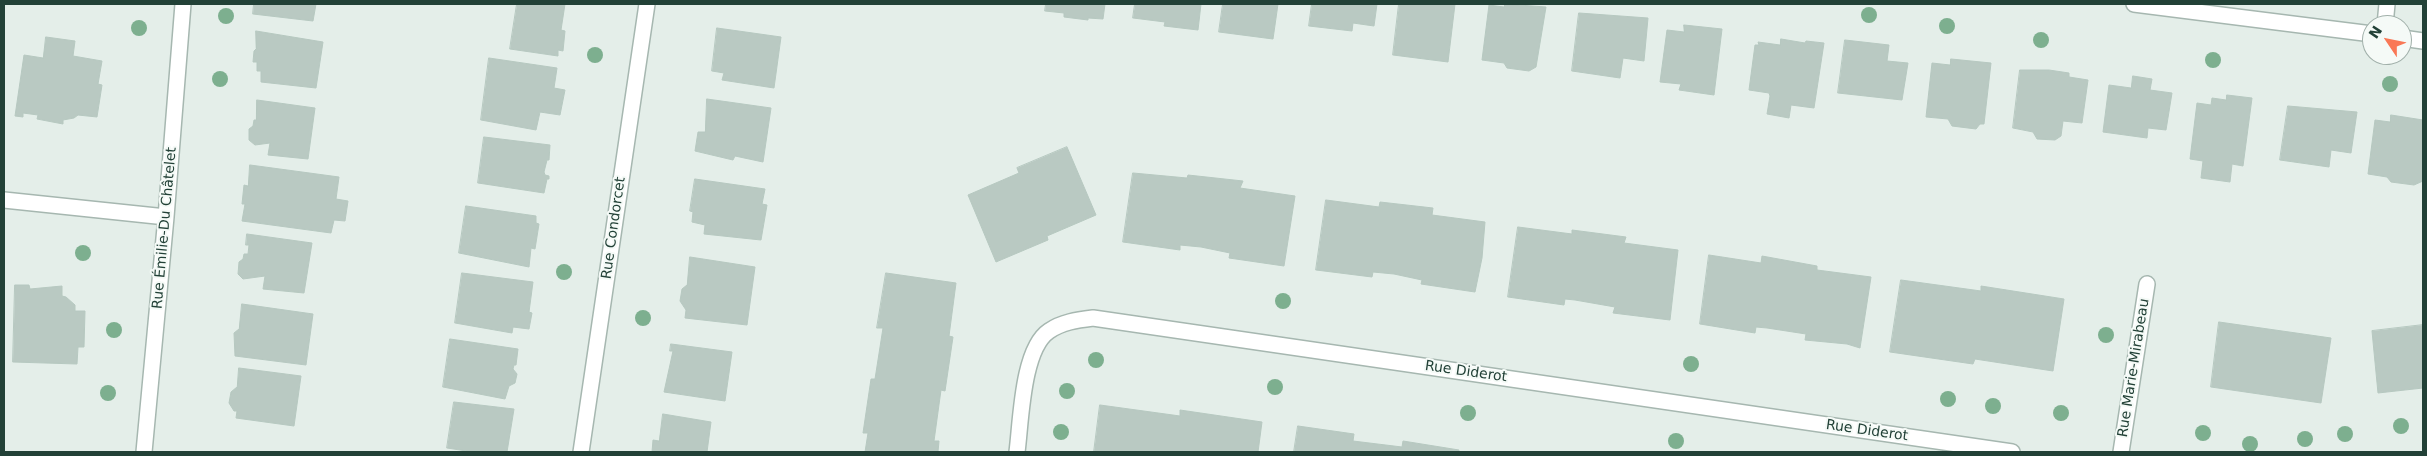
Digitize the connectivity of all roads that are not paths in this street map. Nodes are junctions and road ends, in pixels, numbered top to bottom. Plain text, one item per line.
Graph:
1 (183, 4) edge
2 (647, 4) edge
3 (2134, 4) edge
4 (2362, 33) edge
5 (4, 200) edge
6 (166, 216) junction
7 (2146, 284) dead end
8 (144, 452) edge
9 (581, 452) edge
10 (1016, 452) edge
11 (2012, 452) edge
12 (2121, 452) edge

1 - 6 street, Rue Émilie-Du Châtelet
2 - 9 street, Rue Condorcet
3 - 4 street
5 - 6 street
6 - 8 street, Rue Émilie-Du Châtelet
7 - 12 street, Rue Marie-Mirabeau
10 - 11 street, Rue Diderot

